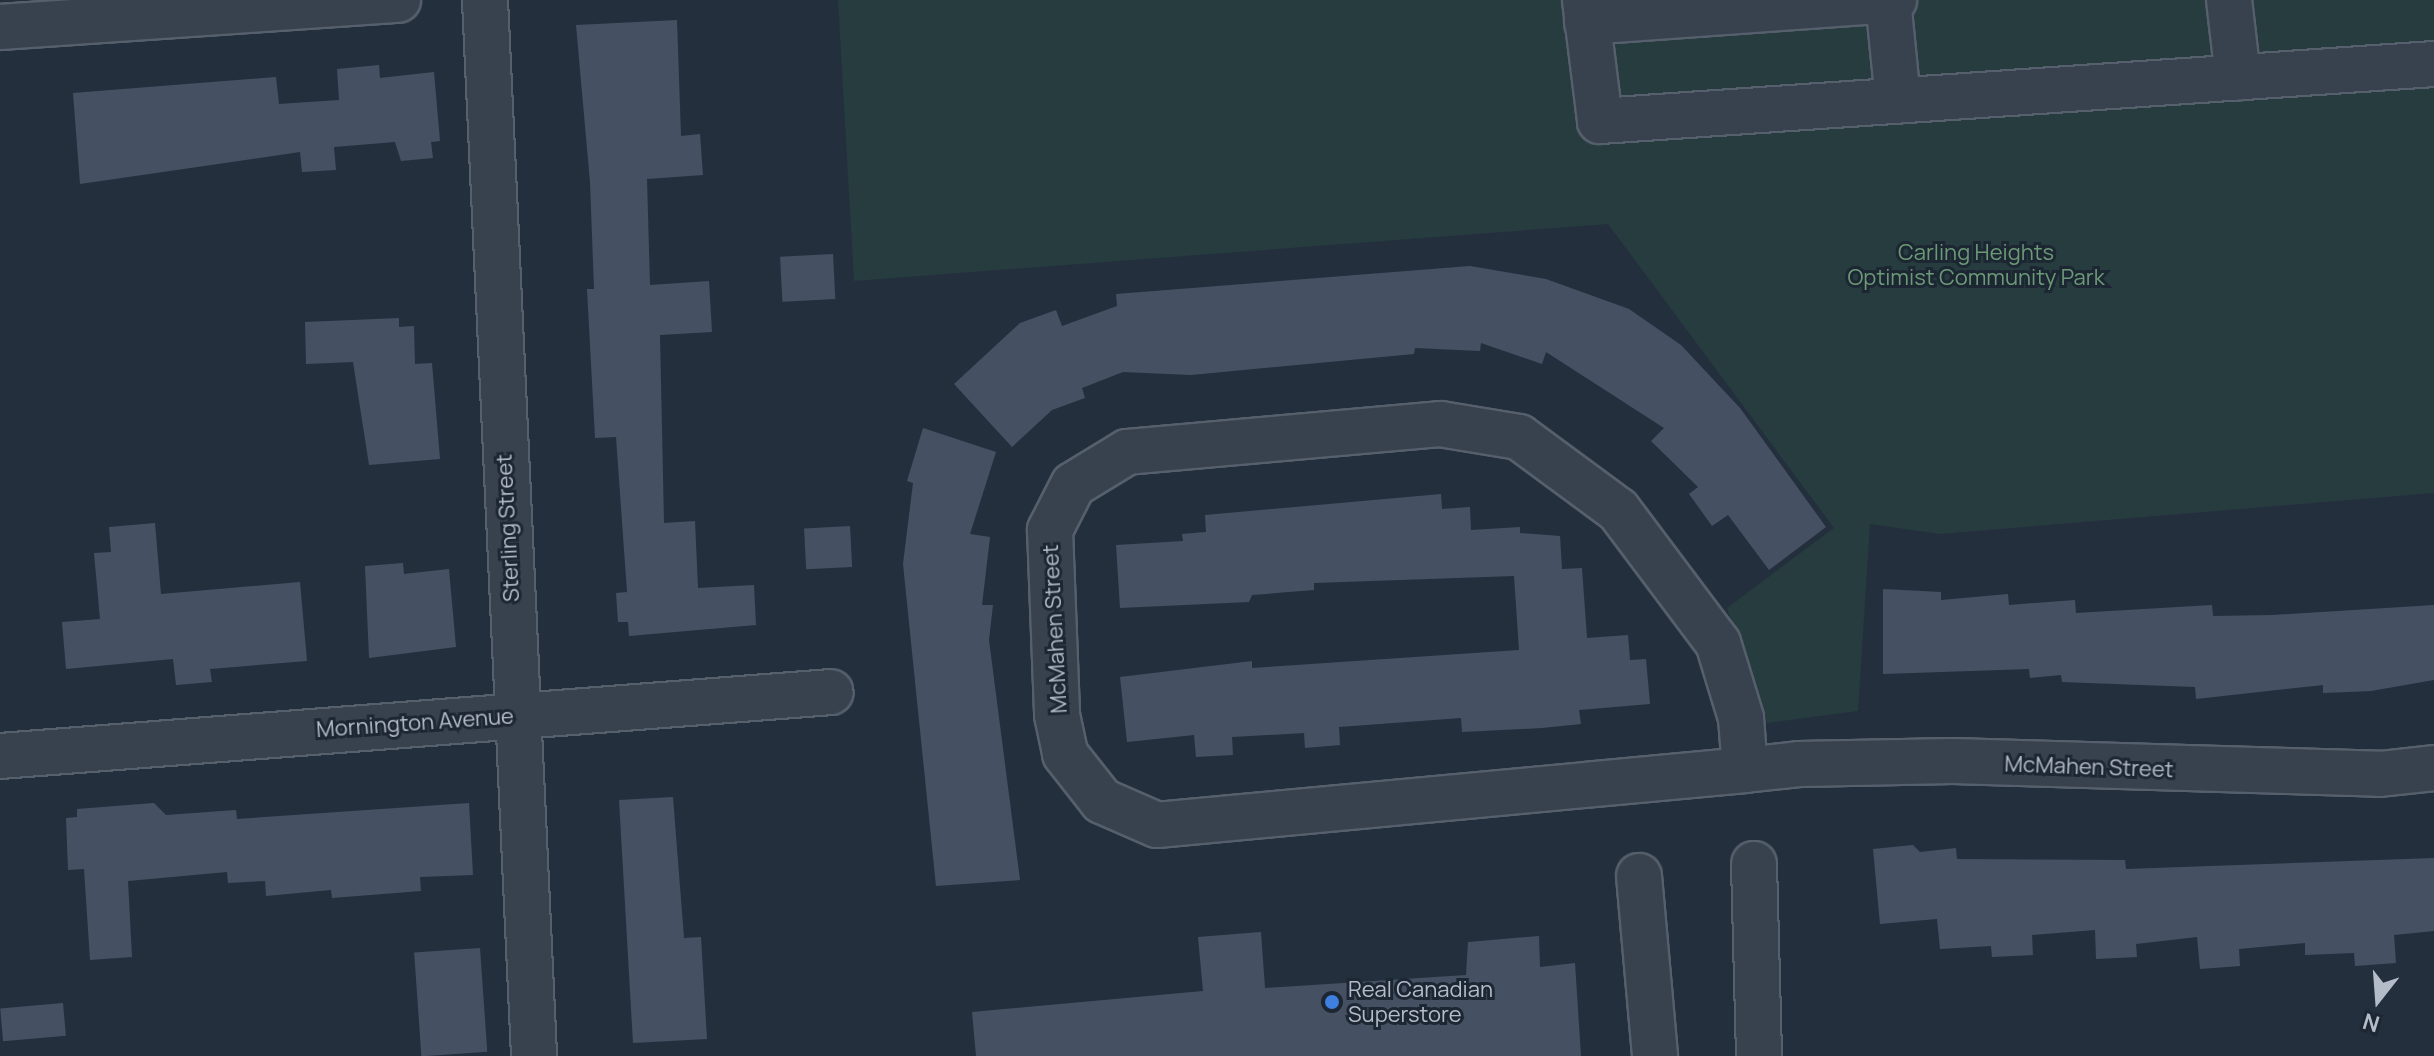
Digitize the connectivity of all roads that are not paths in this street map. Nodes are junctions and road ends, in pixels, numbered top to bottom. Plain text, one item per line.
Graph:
1 (398, 0) edge
2 (485, 0) edge
3 (1890, 0) edge
4 (2229, 0) edge
5 (1586, 11) edge
6 (0, 27) edge
7 (2434, 64) edge
8 (2238, 77) junction
9 (1898, 101) junction
10 (831, 692) dead end
11 (517, 715) junction
12 (0, 756) edge
13 (2434, 768) edge
14 (1745, 770) junction
15 (1754, 864) dead end
16 (1639, 876) dead end
17 (534, 1056) edge
18 (1655, 1056) edge
19 (1759, 1056) edge

1 - 6 street
2 - 11 street, Sterling Street
3 - 5 street
3 - 9 street
4 - 8 street
5 - 9 street
7 - 8 street
8 - 9 street
10 - 11 street, Mornington Avenue
11 - 12 street, Mornington Avenue
11 - 17 street, Sterling Street
13 - 14 street, McMahen Street
14 - 14 street, McMahen Street
15 - 19 street
16 - 18 street

